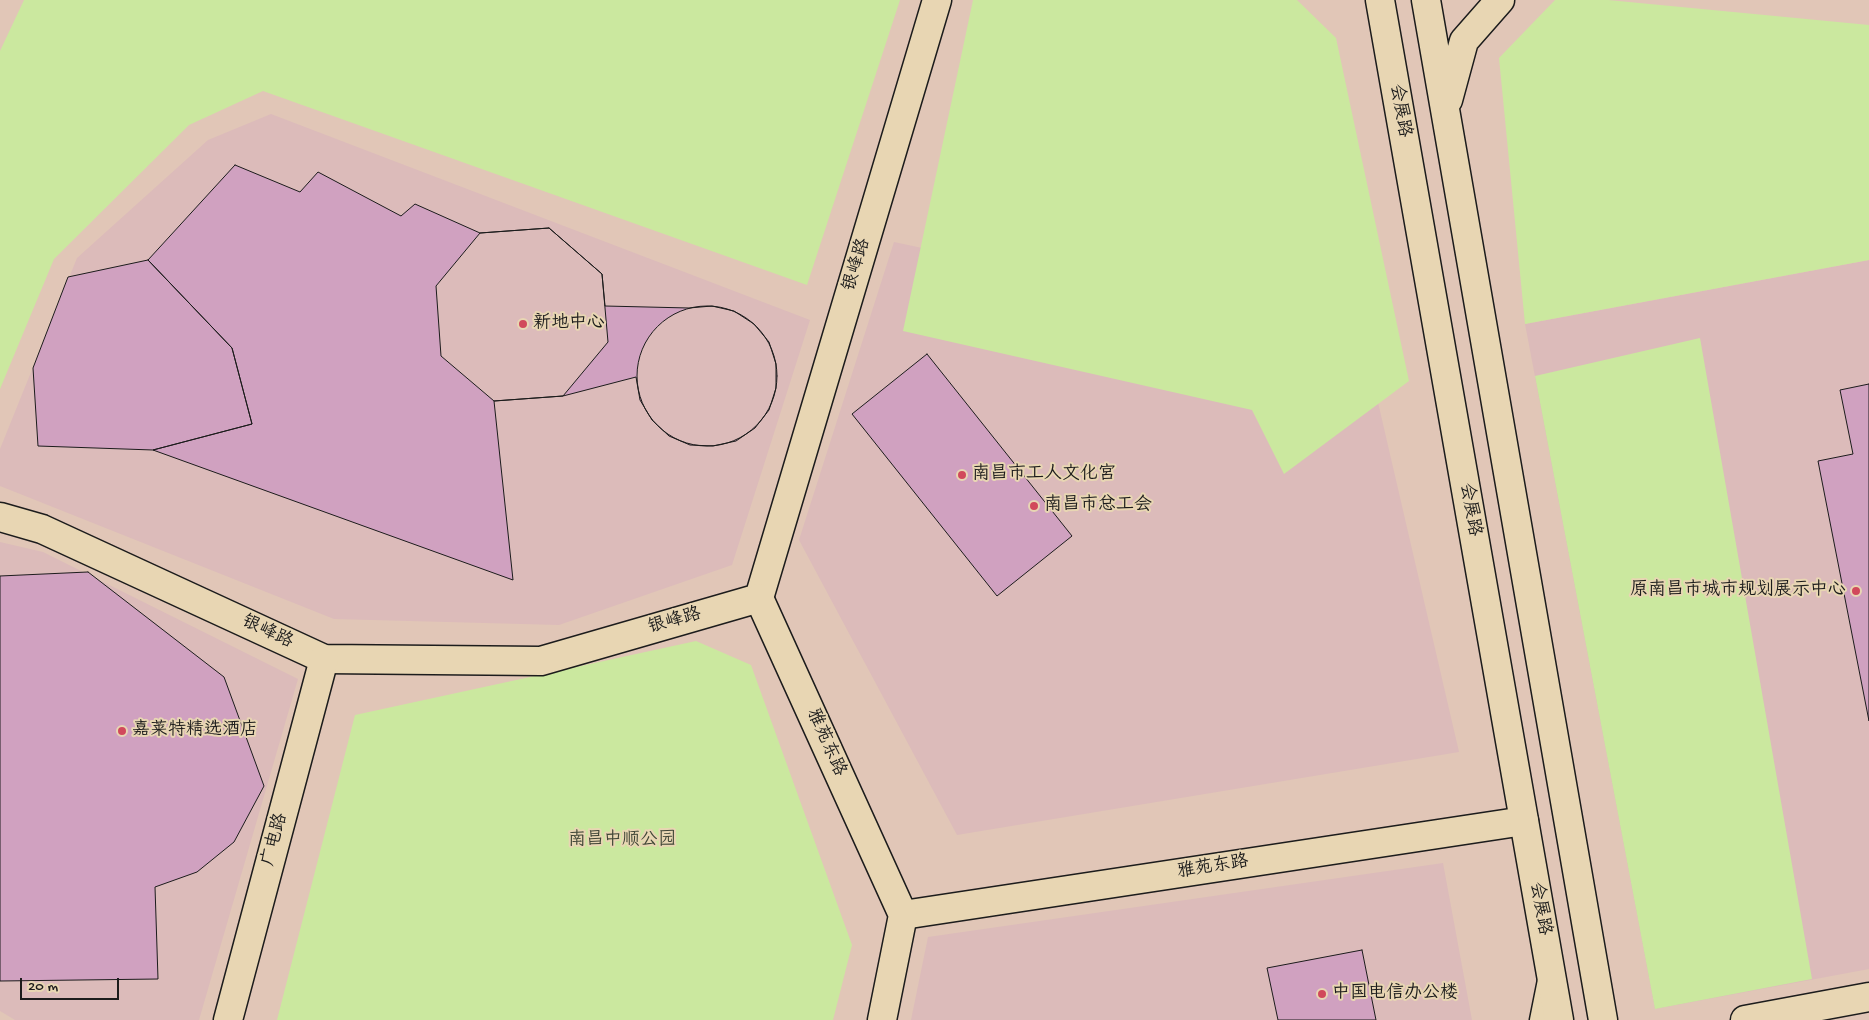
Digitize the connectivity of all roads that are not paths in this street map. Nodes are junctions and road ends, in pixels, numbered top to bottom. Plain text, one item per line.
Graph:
1 (937, 0) edge
2 (1368, 0) edge
3 (1380, 0) edge
4 (1426, 0) edge
5 (1500, 0) edge
6 (1385, 30) junction
7 (1445, 109) junction
8 (0, 517) edge
9 (759, 598) junction
10 (324, 659) junction
11 (1524, 822) junction
12 (903, 915) junction
13 (1550, 968) junction
14 (1869, 997) edge
15 (228, 1020) edge
16 (882, 1020) edge
17 (1539, 1020) edge
18 (1559, 1020) edge
19 (1603, 1020) edge
20 (1745, 1020) edge

1 - 9 street, 银峰路
2 - 6 street
3 - 6 street, 会展路
4 - 7 street
5 - 7 street
6 - 11 street, 会展路
7 - 19 street
8 - 10 street, 银峰路
9 - 10 street, 银峰路
9 - 12 street, 雅苑东路
10 - 15 street, 广电路
11 - 12 street, 雅苑东路
11 - 13 street, 会展路
12 - 16 street
13 - 17 lane
13 - 18 street, 会展路
14 - 20 street

